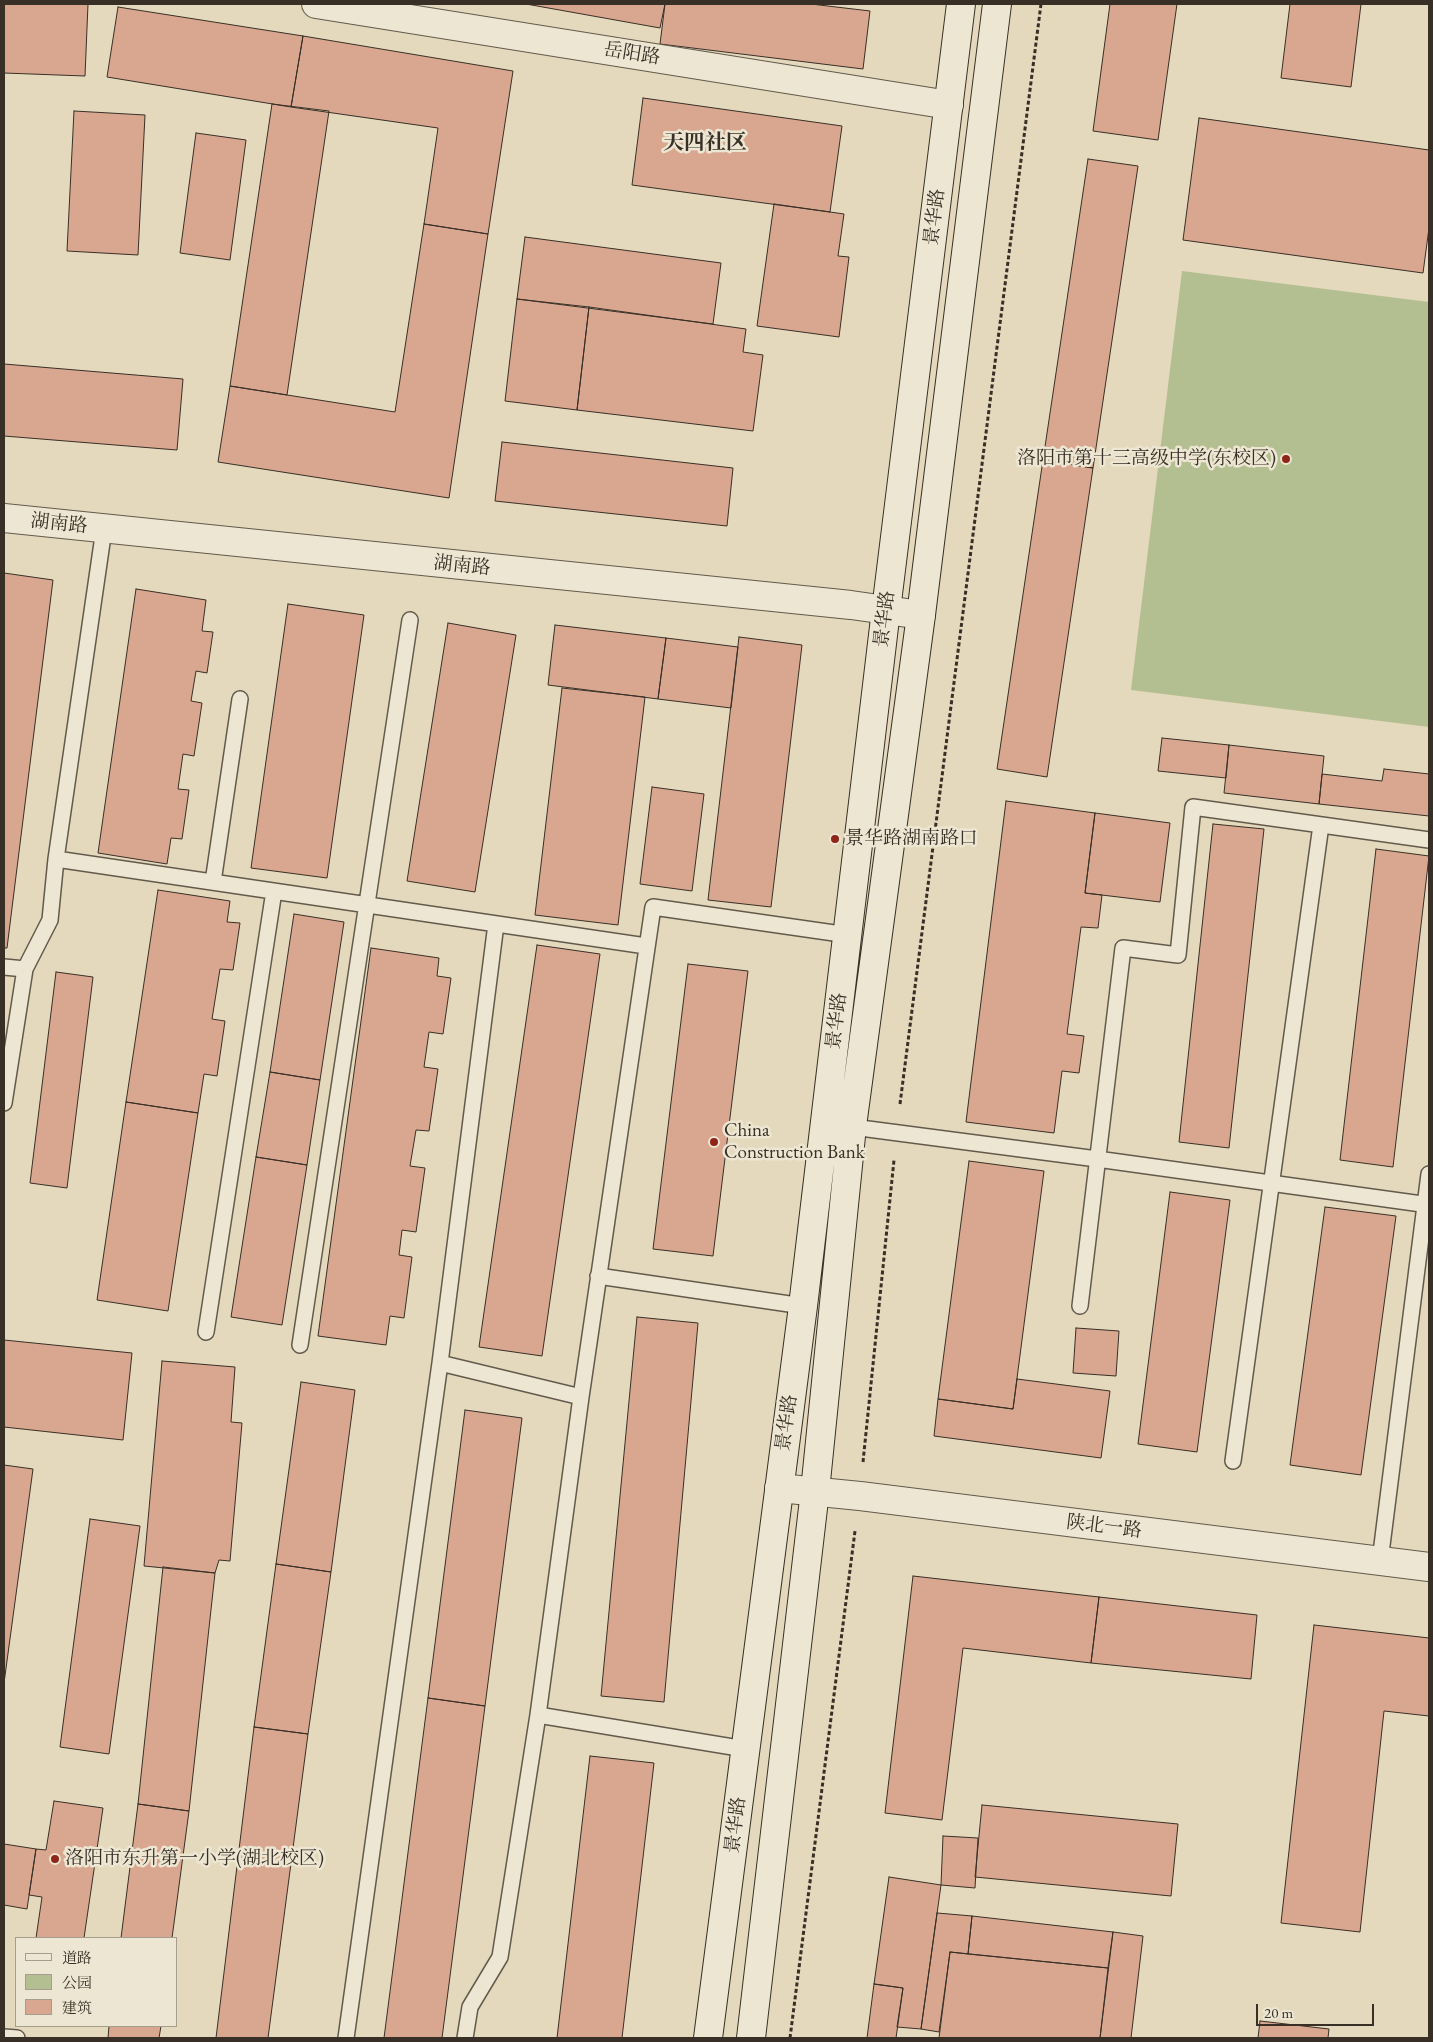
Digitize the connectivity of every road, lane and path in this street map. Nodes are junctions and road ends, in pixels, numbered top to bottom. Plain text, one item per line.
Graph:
1 (316, 4) edge
2 (961, 4) edge
3 (997, 4) edge
4 (1041, 4) edge
5 (949, 105) junction
6 (4, 518) edge
7 (104, 529) junction
8 (886, 610) junction
9 (921, 614) junction
10 (410, 620) dead end
11 (240, 699) dead end
12 (1321, 825) junction
13 (1429, 840) edge
14 (56, 859) junction
15 (212, 882) junction
16 (274, 891) junction
17 (367, 905) junction
18 (496, 924) junction
19 (848, 936) junction
20 (646, 946) junction
21 (4, 967) edge
22 (25, 970) junction
23 (4, 1103) edge
24 (824, 1125) junction
25 (852, 1126) junction
26 (897, 1132) junction
27 (1098, 1159) junction
28 (1429, 1174) edge
29 (1271, 1183) junction
30 (1427, 1205) edge
31 (598, 1276) junction
32 (803, 1306) junction
33 (1080, 1306) dead end
34 (206, 1332) dead end
35 (300, 1345) dead end
36 (440, 1363) junction
37 (581, 1397) junction
38 (1233, 1461) dead end
39 (779, 1488) junction
40 (814, 1491) junction
41 (860, 1496) junction
42 (1380, 1562) junction
43 (1429, 1566) edge
44 (538, 1715) junction
45 (745, 1750) junction
46 (4, 2037) edge
47 (17, 2038) edge
48 (346, 2038) edge
49 (465, 2038) edge
50 (708, 2038) edge
51 (751, 2038) edge
52 (790, 2038) edge

1 - 5 main road, 岳阳路
2 - 5 main road, 景华路
3 - 9 main road, 景华路
4 - 26 path
5 - 8 main road, 景华路
6 - 7 main road, 湖南路
7 - 8 main road, 湖南路
7 - 14 lane
8 - 9 main road, 湖南路
8 - 19 main road, 景华路
9 - 25 main road, 景华路
10 - 17 lane
11 - 15 lane
12 - 13 lane
12 - 27 lane
12 - 29 lane
14 - 15 lane
14 - 22 lane
15 - 16 lane
16 - 17 lane
16 - 34 lane
17 - 18 lane
17 - 35 lane
18 - 20 lane
18 - 36 lane
19 - 20 lane
19 - 24 main road, 景华路
20 - 31 lane
21 - 22 lane
22 - 23 lane
24 - 25 lane
24 - 32 main road, 景华路
25 - 26 lane
25 - 40 main road, 景华路
26 - 27 lane
26 - 41 path
27 - 29 lane
27 - 33 lane
28 - 30 lane
29 - 30 lane
29 - 38 lane
30 - 42 lane
31 - 32 lane
31 - 37 lane
32 - 39 main road, 景华路
36 - 37 lane
36 - 48 lane
37 - 44 lane
39 - 40 main road, 陕北一路
39 - 45 main road, 景华路
40 - 41 main road, 陕北一路
40 - 51 main road, 景华路
41 - 42 main road, 陕北一路
41 - 52 path
42 - 43 main road, 陕北一路
44 - 45 lane
44 - 49 lane
45 - 50 main road, 景华路
46 - 47 lane

